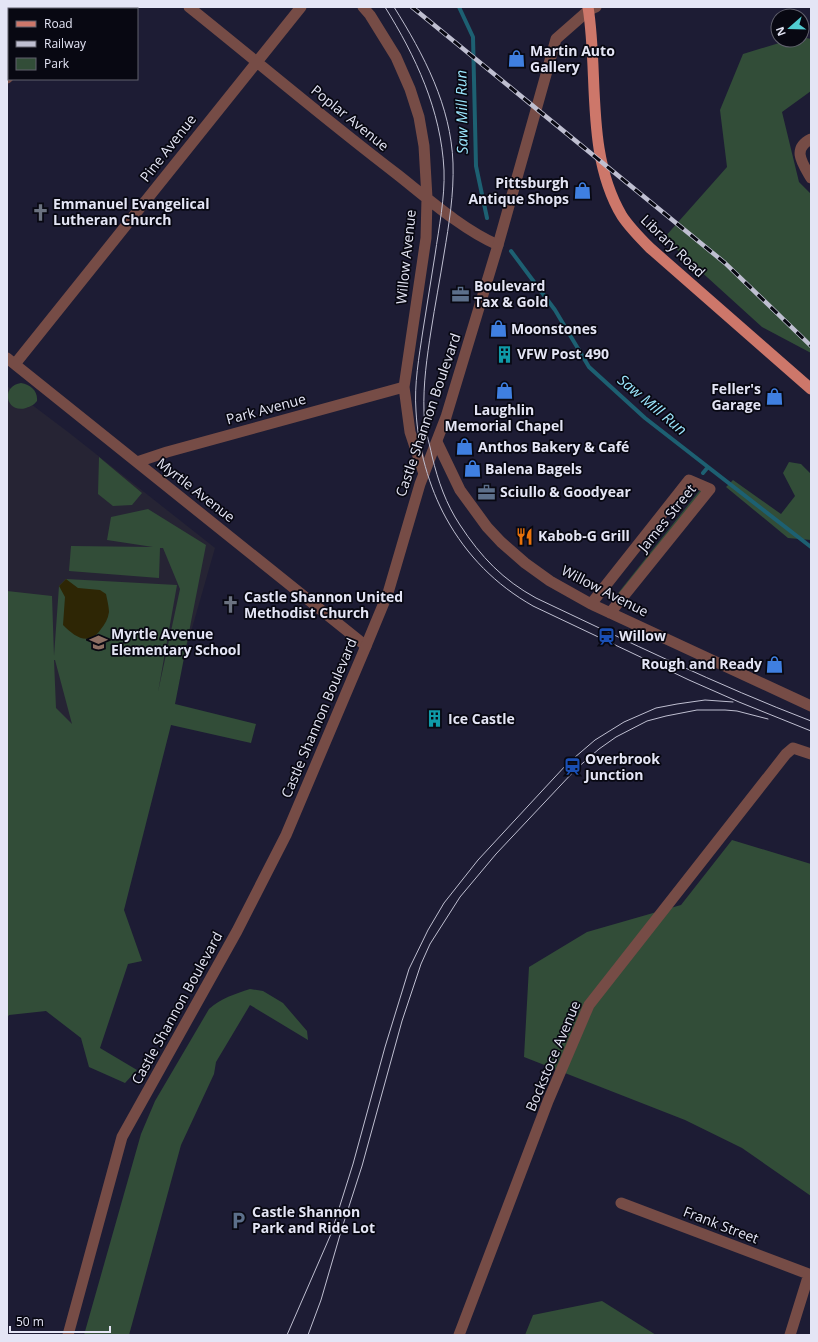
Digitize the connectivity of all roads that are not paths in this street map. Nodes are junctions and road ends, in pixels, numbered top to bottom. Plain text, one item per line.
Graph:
1 (189, 7) edge
2 (301, 7) edge
3 (363, 7) edge
4 (591, 8) edge
5 (257, 61) junction
6 (811, 139) edge
7 (811, 178) edge
8 (427, 198) junction
9 (498, 245) junction
10 (11, 361) edge
11 (404, 387) junction
12 (811, 390) edge
13 (437, 442) junction
14 (136, 462) junction
15 (424, 474) junction
16 (591, 604) junction
17 (610, 613) junction
18 (366, 646) junction
19 (811, 706) edge
20 (811, 754) edge
21 (621, 1203) dead end
22 (810, 1274) edge
23 (68, 1335) edge
24 (459, 1335) edge
25 (790, 1335) edge

1 - 5 street, Poplar Avenue
2 - 5 street, Pine Avenue
3 - 8 street, Willow Avenue
4 - 9 street, Castle Shannon Boulevard
4 - 12 main road, Library Road
5 - 8 street, Poplar Avenue
5 - 10 street, Pine Avenue
6 - 7 street
8 - 9 street, Poplar Avenue
8 - 11 street, Willow Avenue
9 - 13 street, Castle Shannon Boulevard
10 - 14 street, Myrtle Avenue
11 - 14 street, Park Avenue
11 - 15 street, Willow Avenue
13 - 15 street, Castle Shannon Boulevard
13 - 16 street, Willow Avenue
14 - 18 street, Myrtle Avenue
15 - 18 street, Castle Shannon Boulevard
16 - 17 street, Willow Avenue
16 - 17 street, James Street
17 - 19 street, Willow Avenue
18 - 23 street, Castle Shannon Boulevard
20 - 24 street, Bockstoce Avenue
21 - 22 street, Frank Street
22 - 25 street

